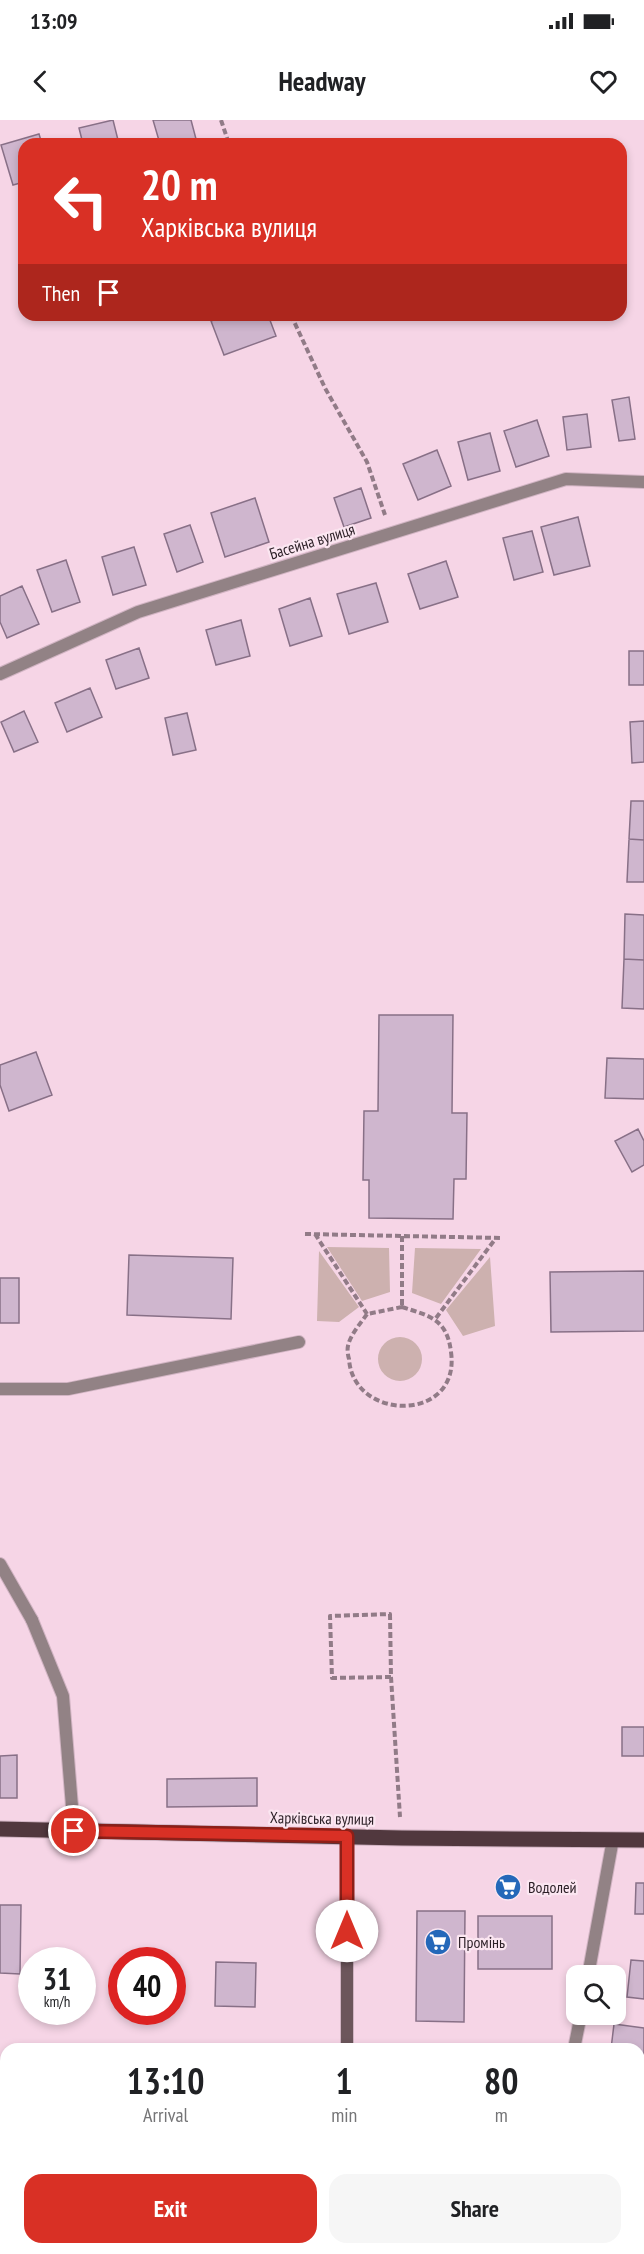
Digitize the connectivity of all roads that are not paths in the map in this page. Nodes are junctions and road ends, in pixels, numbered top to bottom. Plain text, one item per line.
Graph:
1 (644, 482) edge
2 (0, 674) edge
3 (298, 1342) dead end
4 (0, 1389) edge
5 (0, 1564) edge
6 (0, 1829) edge
7 (74, 1831) junction
8 (347, 1836) junction
9 (613, 1839) junction
10 (644, 1840) edge
11 (590, 1965) edge
12 (579, 2025) edge
13 (346, 2043) edge
14 (575, 2043) edge

1 - 2 street, Басейна вулиця
3 - 4 street
5 - 7 street
6 - 7 main road, Харківська вулиця
7 - 8 main road, Харківська вулиця
8 - 9 main road, Харківська вулиця
8 - 13 street
9 - 10 main road, Харківська вулиця
9 - 11 street
12 - 14 street

